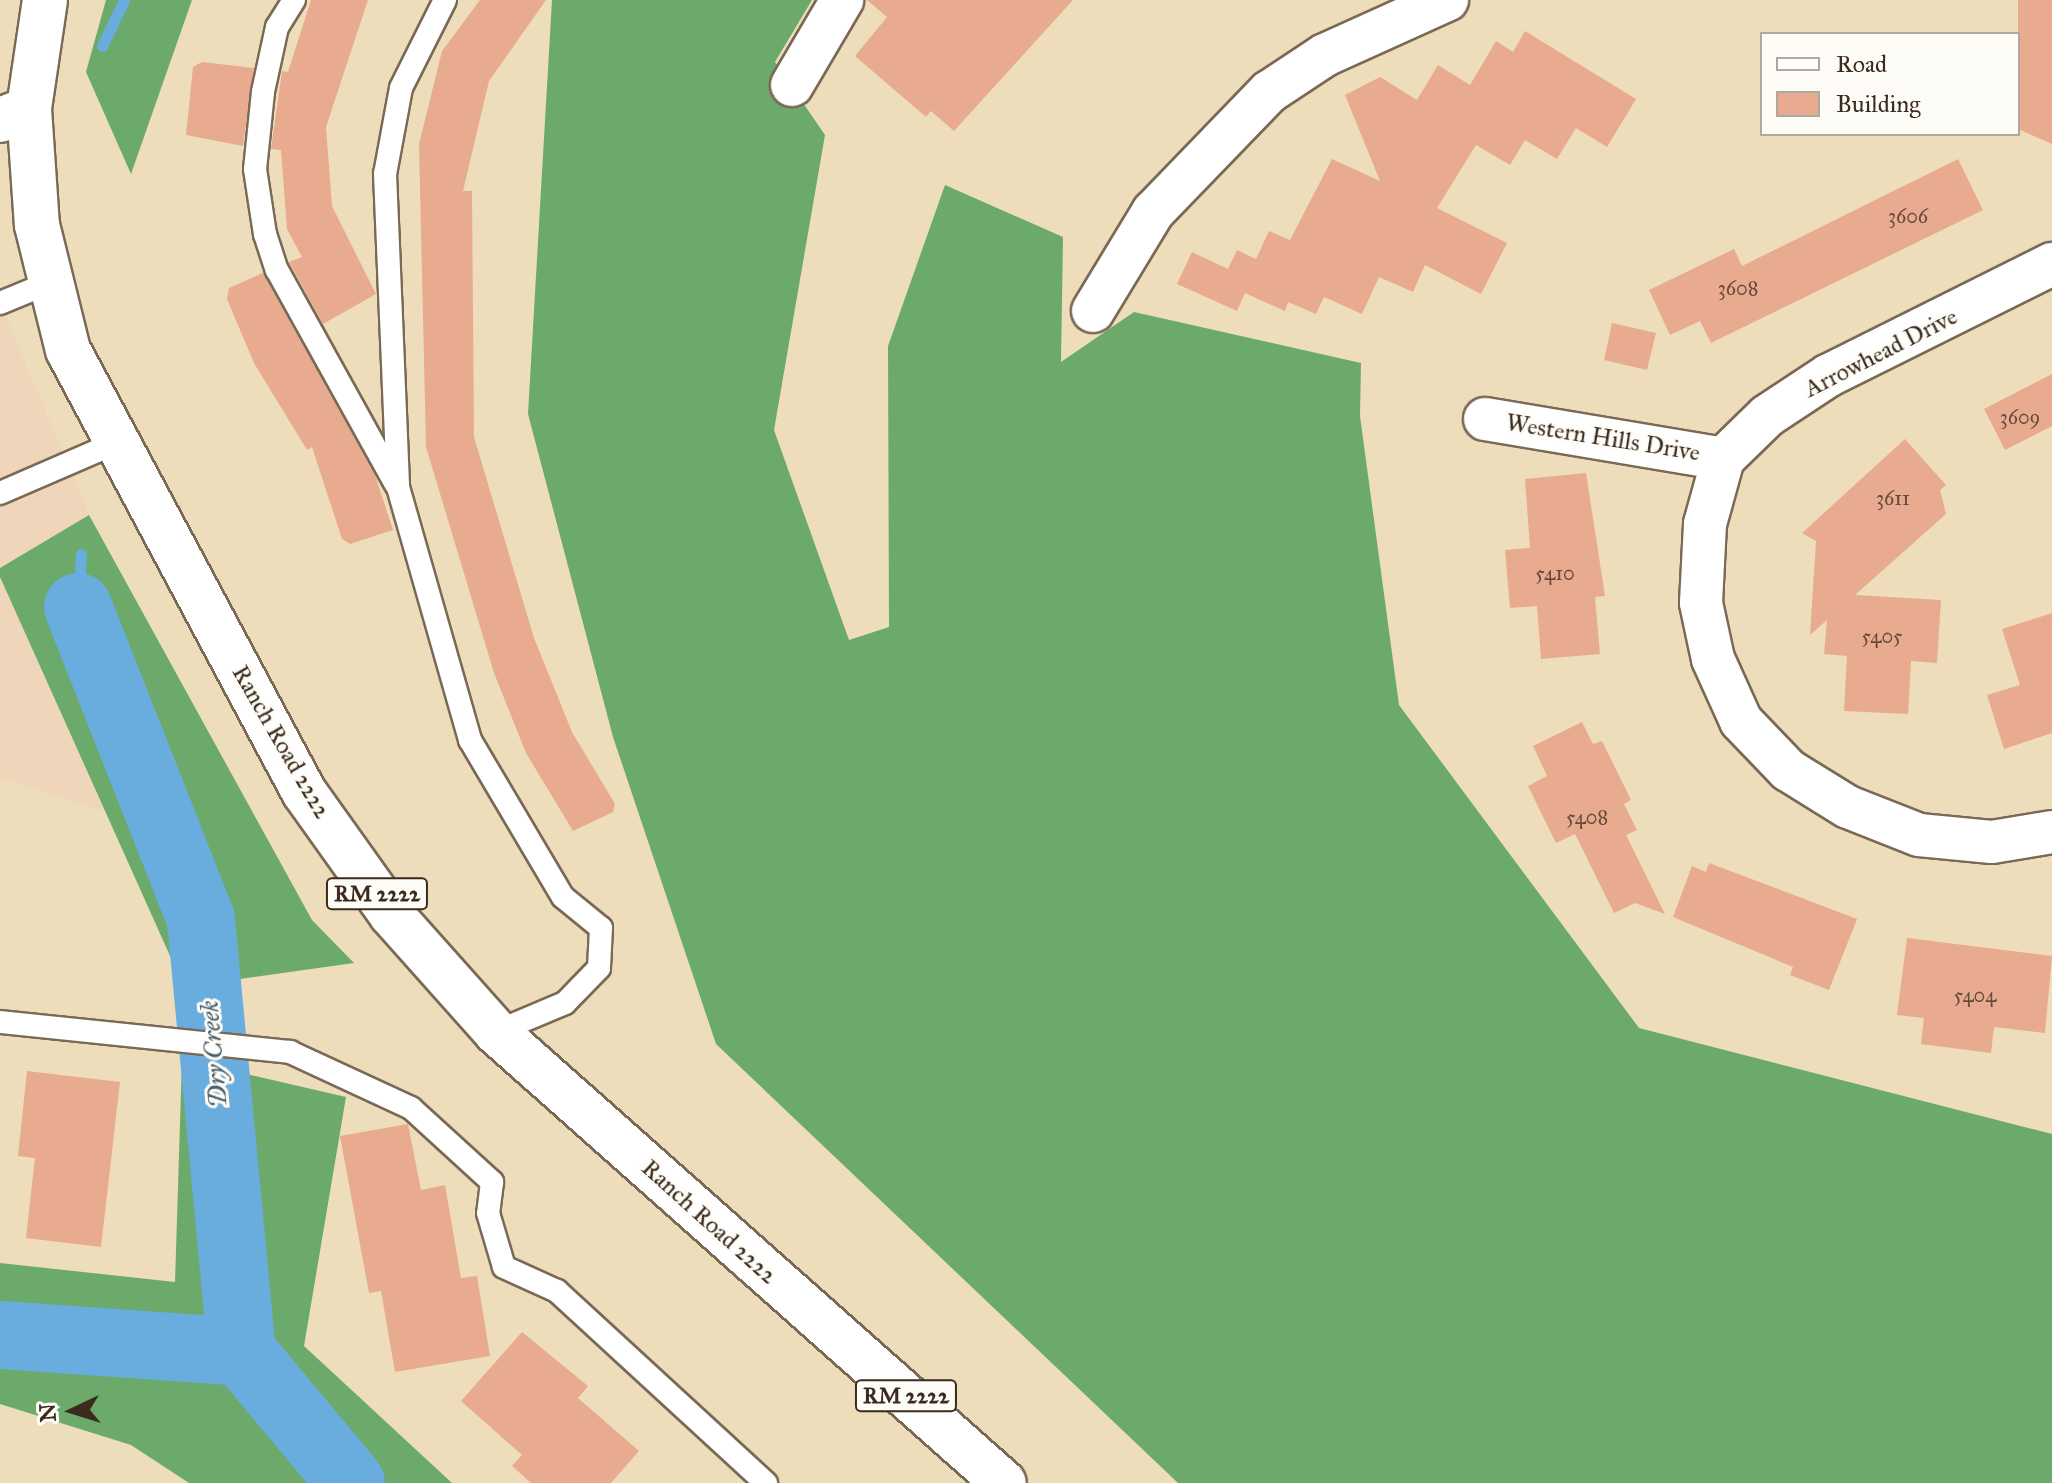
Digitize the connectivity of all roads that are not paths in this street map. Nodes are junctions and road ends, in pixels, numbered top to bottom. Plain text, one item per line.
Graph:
1 (294, 0) edge
2 (445, 0) edge
3 (842, 0) edge
4 (1447, 0) edge
5 (41, 1) edge
6 (792, 85) dead end
7 (14, 114) edge
8 (2052, 264) edge
9 (51, 282) junction
10 (0, 303) edge
11 (1093, 311) dead end
12 (1485, 419) dead end
13 (118, 442) junction
14 (1723, 459) junction
15 (398, 487) junction
16 (0, 493) edge
17 (2052, 832) edge
18 (0, 1022) edge
19 (496, 1032) junction
20 (766, 1483) edge
21 (1004, 1483) edge

1 - 15 lane
2 - 15 lane
3 - 6 street
4 - 11 street
5 - 7 main road, Ranch Road 2222 / RM 2222
7 - 9 main road, Ranch Road 2222 / RM 2222
8 - 14 street, Arrowhead Drive
9 - 10 lane
9 - 13 main road, Ranch Road 2222 / RM 2222
12 - 14 street, Western Hills Drive
13 - 16 lane
13 - 19 main road, Ranch Road 2222 / RM 2222
14 - 17 street, Western Hills Drive
15 - 19 lane
18 - 20 lane
19 - 21 main road, Ranch Road 2222 / RM 2222

